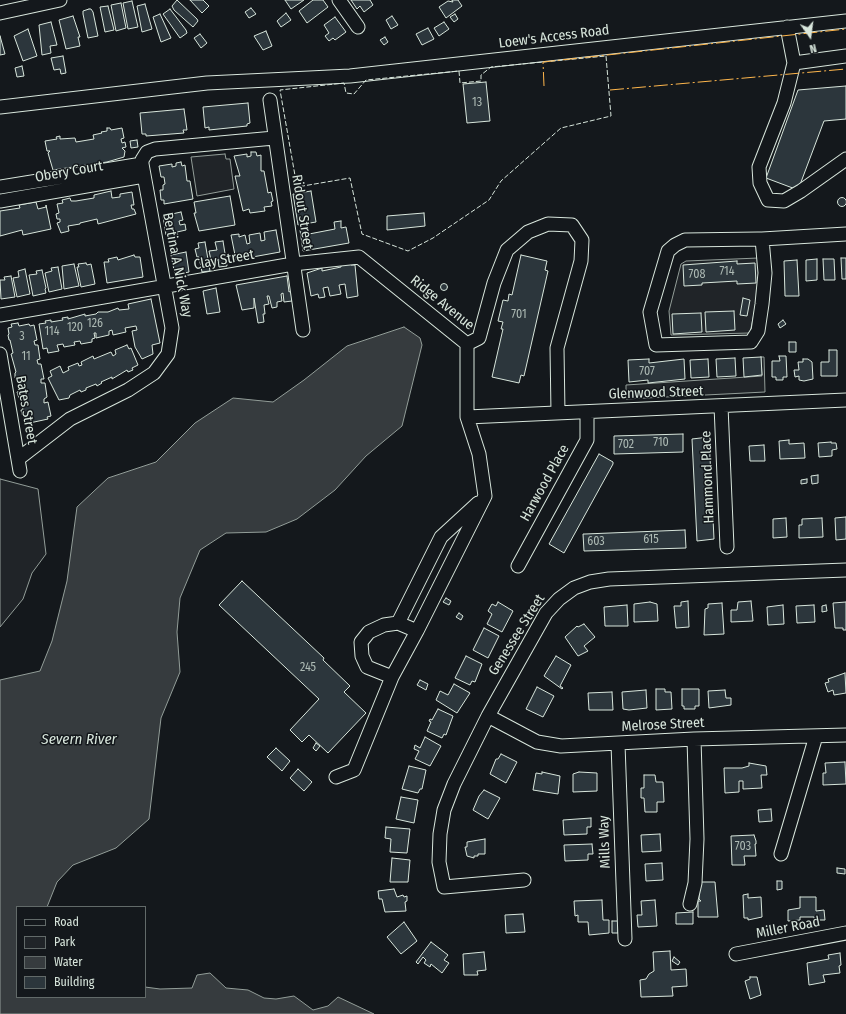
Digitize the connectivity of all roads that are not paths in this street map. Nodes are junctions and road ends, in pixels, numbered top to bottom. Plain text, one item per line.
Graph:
1 (60, 0) edge
2 (339, 0) edge
3 (0, 13) edge
4 (846, 21) edge
5 (358, 27) dead end
6 (786, 27) junction
7 (846, 56) edge
8 (794, 63) junction
9 (270, 100) dead end
10 (0, 107) edge
11 (274, 138) junction
12 (846, 159) edge
13 (143, 170) junction
14 (0, 187) edge
15 (0, 201) edge
16 (846, 234) edge
17 (760, 239) junction
18 (359, 257) joint
19 (293, 264) junction
20 (165, 286) junction
21 (0, 315) edge
22 (303, 330) dead end
23 (467, 344) junction
24 (0, 354) edge
25 (846, 400) edge
26 (721, 406) junction
27 (587, 412) junction
28 (558, 413) junction
29 (467, 417) junction
30 (19, 465) joint
31 (485, 496) junction
32 (727, 547) dead end
33 (518, 566) dead end
34 (846, 570) edge
35 (398, 623) junction
36 (417, 631) junction
37 (392, 677) junction
38 (488, 716) junction
39 (846, 735) edge
40 (816, 736) junction
41 (694, 739) junction
42 (618, 744) junction
43 (336, 777) dead end
44 (781, 854) dead end
45 (524, 880) dead end
46 (690, 904) dead end
47 (846, 933) edge
48 (625, 939) dead end
49 (736, 954) dead end

1 - 3 street
2 - 5 street
4 - 6 street, Loew's Access Road
6 - 8 street
6 - 10 street, Loew's Access Road
7 - 8 street
8 - 12 street
9 - 11 street, Ridout Street
11 - 13 street
11 - 19 street, Ridout Street
13 - 14 street, Obery Court
13 - 15 street, Obery Court
13 - 20 street, Bertina A Nick Way
16 - 17 street
17 - 17 street
18 - 19 street, Clay Street
18 - 23 street, Ridge Avenue
19 - 20 street, Clay Street
19 - 22 street, Ridout Street
20 - 21 street, Clay Street
20 - 30 street, Bertina A Nick Way
23 - 28 street
23 - 29 street, Ridge Avenue
24 - 30 street, Bates Street
25 - 26 street, Glenwood Street
26 - 27 street, Glenwood Street
26 - 32 street, Hammond Place
27 - 28 street, Glenwood Street
27 - 33 street, Harwood Place
28 - 29 street, Glenwood Street
29 - 31 street, Ridge Avenue
31 - 35 street
31 - 36 street
34 - 38 street, Genessee Street
35 - 36 street
35 - 37 street
36 - 37 street
37 - 43 street
38 - 42 street, Melrose Street
38 - 45 street, Genessee Street
39 - 40 street, Melrose Street
40 - 41 street, Melrose Street
40 - 44 street
41 - 42 street, Melrose Street
41 - 46 street
42 - 48 street, Mills Way
47 - 49 street, Miller Road

